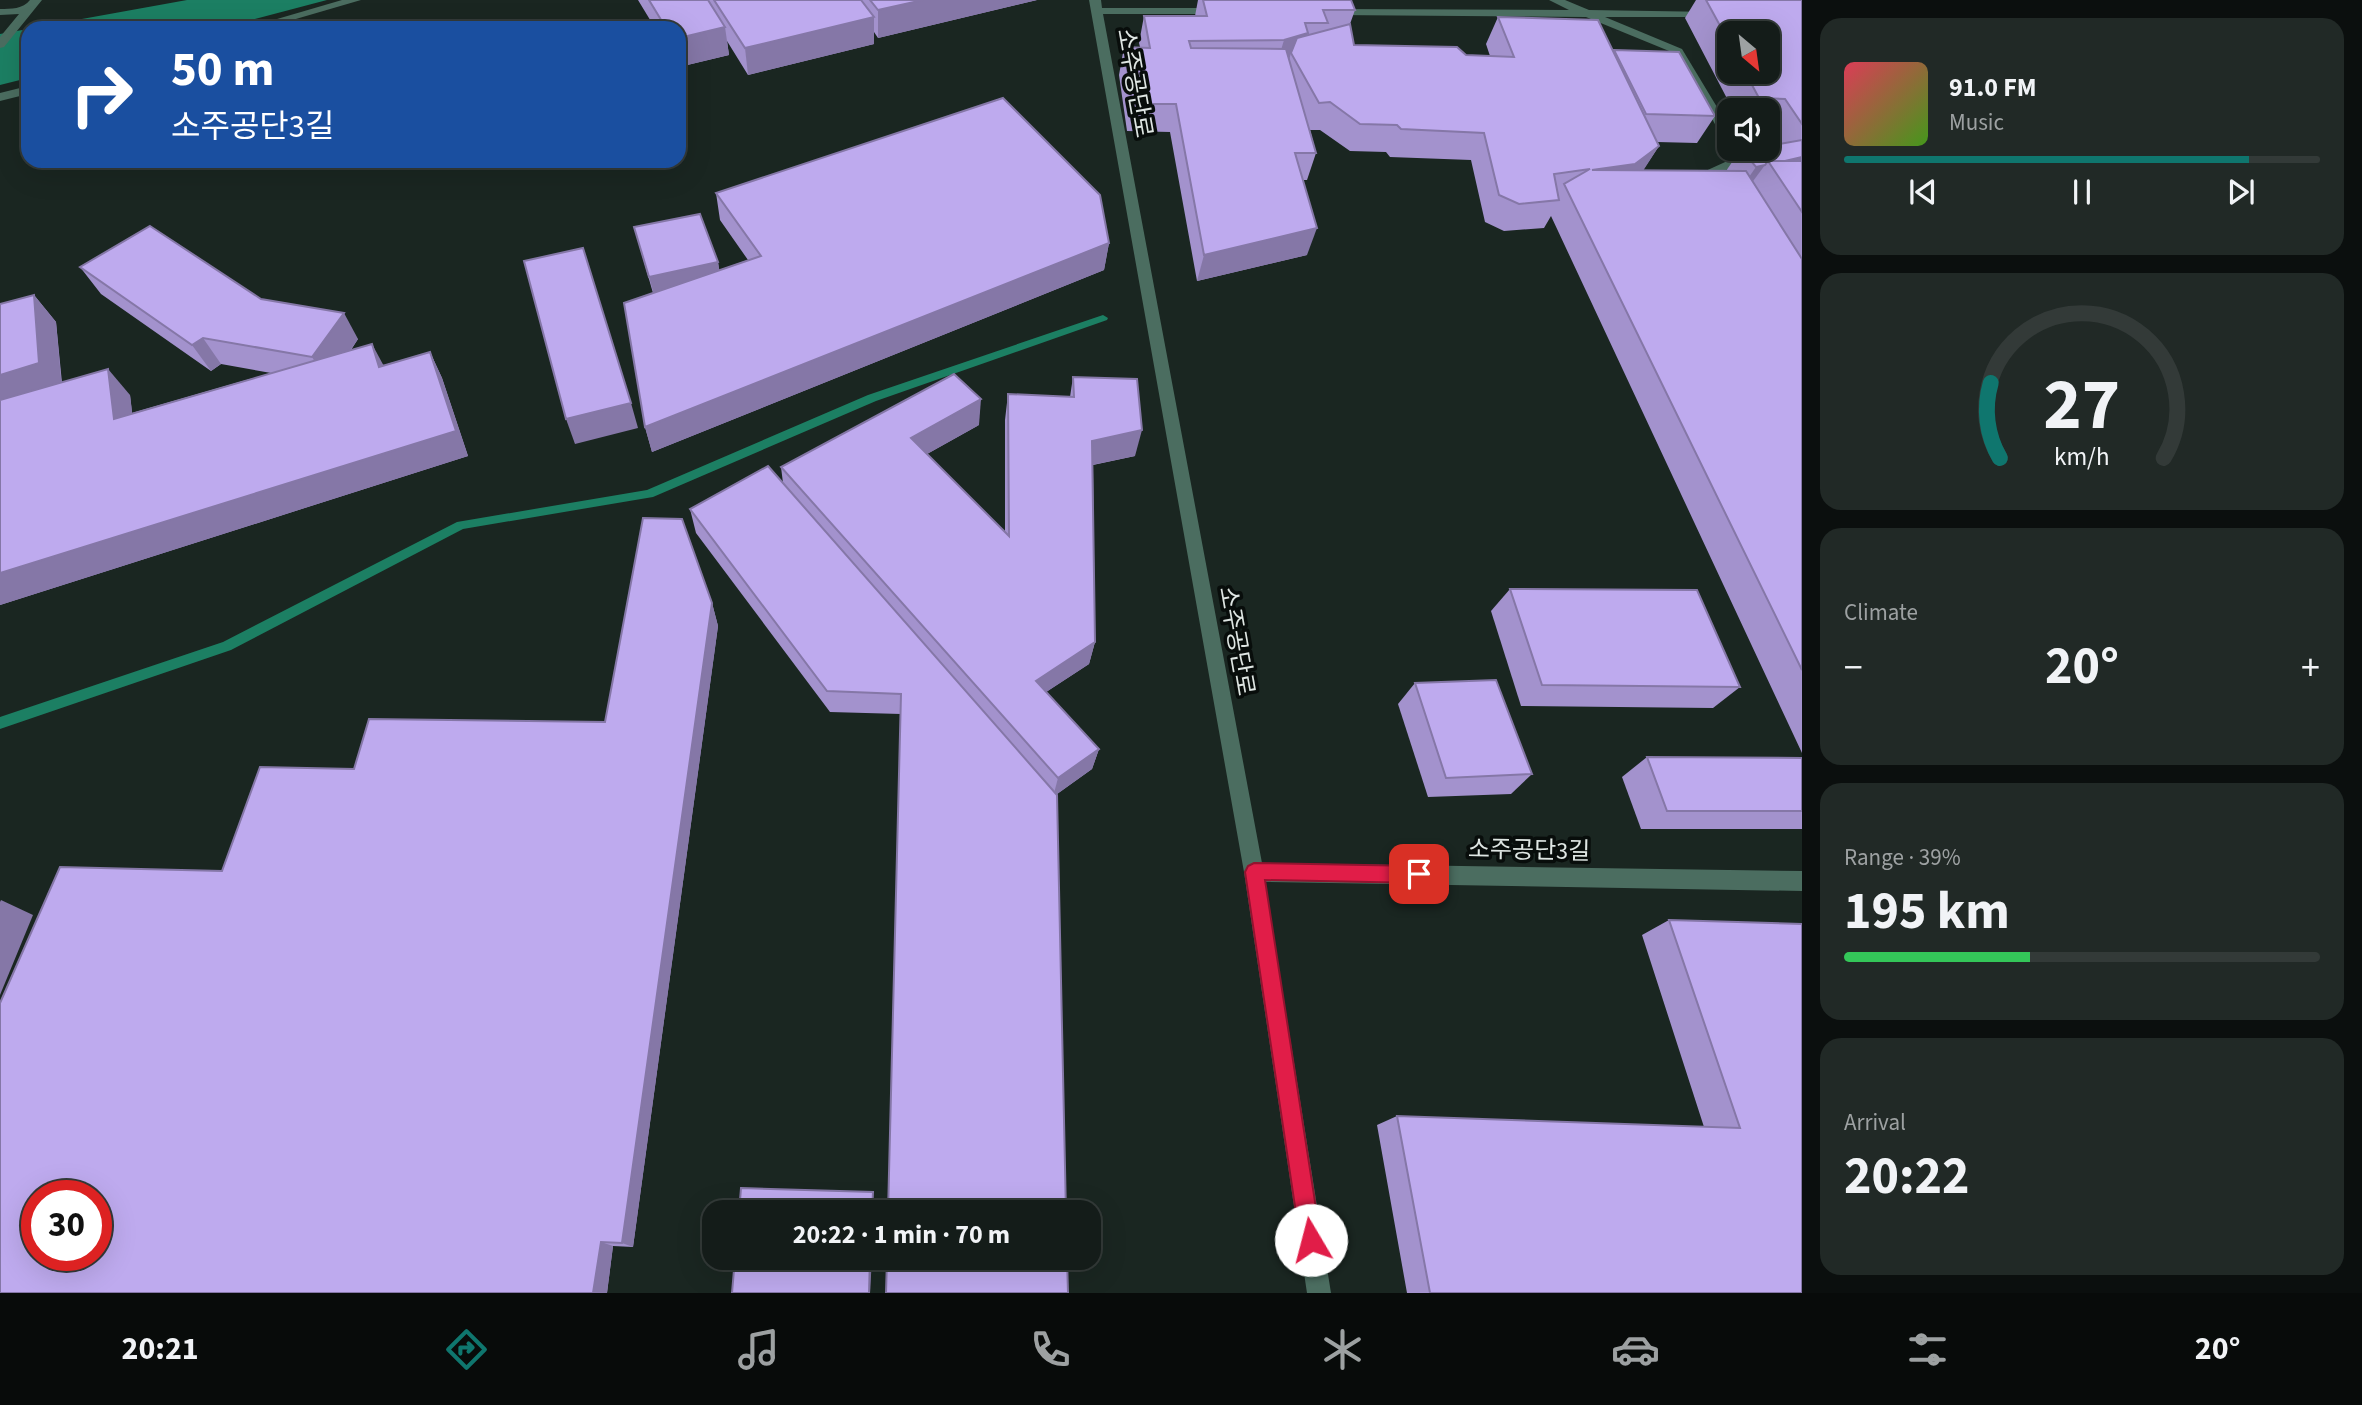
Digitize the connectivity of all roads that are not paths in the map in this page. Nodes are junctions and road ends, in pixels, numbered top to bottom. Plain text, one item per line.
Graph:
1 (355, 0) edge
2 (1556, 0) edge
3 (33, 3) edge
4 (1096, 5) edge
5 (1233, 11) edge
6 (0, 12) edge
7 (1315, 12) edge
8 (1588, 13) junction
9 (1722, 14) edge
10 (278, 21) edge
11 (0, 44) edge
12 (21, 92) edge
13 (0, 97) edge
14 (1717, 118) edge
15 (1737, 161) edge
16 (1683, 187) edge
17 (1254, 872) junction
18 (1802, 881) edge
19 (1319, 1293) edge

1 - 10 street
2 - 8 street
3 - 6 street
3 - 11 street
4 - 5 street
4 - 17 street, 소주공단로
7 - 8 street
8 - 9 street
8 - 14 street
12 - 13 street
15 - 16 street
17 - 18 street, 소주공단3길
17 - 19 street, 소주공단로

